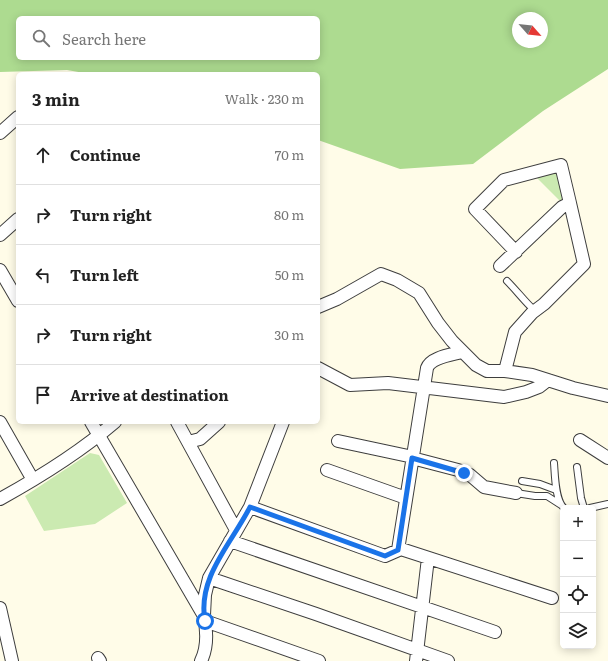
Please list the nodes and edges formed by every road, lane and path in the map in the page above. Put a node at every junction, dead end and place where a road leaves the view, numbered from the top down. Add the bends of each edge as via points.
1 (16, 119) edge
2 (0, 133) edge
3 (570, 202) junction
4 (16, 221) edge
5 (0, 235) edge
6 (516, 252) junction
7 (500, 266) dead end
8 (0, 270) edge
9 (507, 281) dead end
10 (16, 298) edge
11 (320, 306) edge
12 (535, 311) junction
13 (462, 352) junction
14 (320, 369) edge
15 (505, 371) junction
16 (548, 380) junction
17 (423, 388) junction
18 (608, 396) edge
19 (0, 422) edge
20 (92, 424) edge
21 (112, 424) edge
22 (178, 424) edge
23 (217, 424) edge
24 (282, 424) edge
25 (99, 436) junction
26 (5, 438) edge
27 (580, 440) dead end
28 (338, 441) dead end
29 (188, 442) junction
30 (412, 457) junction
31 (608, 458) edge
32 (554, 463) dead end
33 (577, 467) dead end
34 (327, 470) dead end
35 (33, 480) junction
36 (522, 481) dead end
37 (556, 490) junction
38 (516, 493) joint
39 (406, 498) junction
40 (0, 499) edge
41 (608, 504) edge
42 (560, 505) edge
43 (562, 505) edge
44 (583, 505) edge
45 (250, 507) junction
46 (596, 507) edge
47 (236, 530) junction
48 (230, 541) junction
49 (398, 550) junction
50 (428, 558) junction
51 (209, 578) junction
52 (552, 598) dead end
53 (0, 608) edge
54 (423, 608) junction
55 (204, 618) junction
56 (495, 632) dead end
57 (416, 656) edge
58 (12, 661) edge
59 (201, 661) edge
60 (319, 661) edge
61 (448, 661) edge

1 - 2 street
3 - 6 street
3 - 6 street via 561,165 504,180 475,209
3 - 12 street via 584,264
4 - 5 street
6 - 7 street
8 - 10 street
9 - 12 lane
11 - 13 street via 381,274 419,293 438,323
12 - 15 street via 515,332
13 - 15 street via 487,371
13 - 17 street via 429,363
14 - 17 street via 350,385 388,383
15 - 16 street
16 - 17 street via 539,387 504,397
16 - 18 street
17 - 30 street
19 - 26 street
20 - 25 street
21 - 25 street
22 - 29 street
23 - 29 street via 200,439
24 - 45 street
25 - 35 street
25 - 55 street
26 - 35 street
27 - 31 street
28 - 30 street
29 - 47 street
30 - 38 street via 458,470 484,487
30 - 39 street
32 - 37 lane
33 - 44 lane
34 - 39 street
35 - 40 street
36 - 37 lane
37 - 43 lane
38 - 42 lane via 547,496
39 - 49 street
41 - 46 lane
45 - 47 street
45 - 49 street via 385,556
47 - 48 street
48 - 51 street
48 - 54 street
49 - 50 street
50 - 52 street
50 - 54 street
51 - 55 street
51 - 57 street via 324,617
53 - 58 street
54 - 56 street
54 - 57 street
55 - 59 street via 207,631 205,653
55 - 60 street
57 - 61 street

